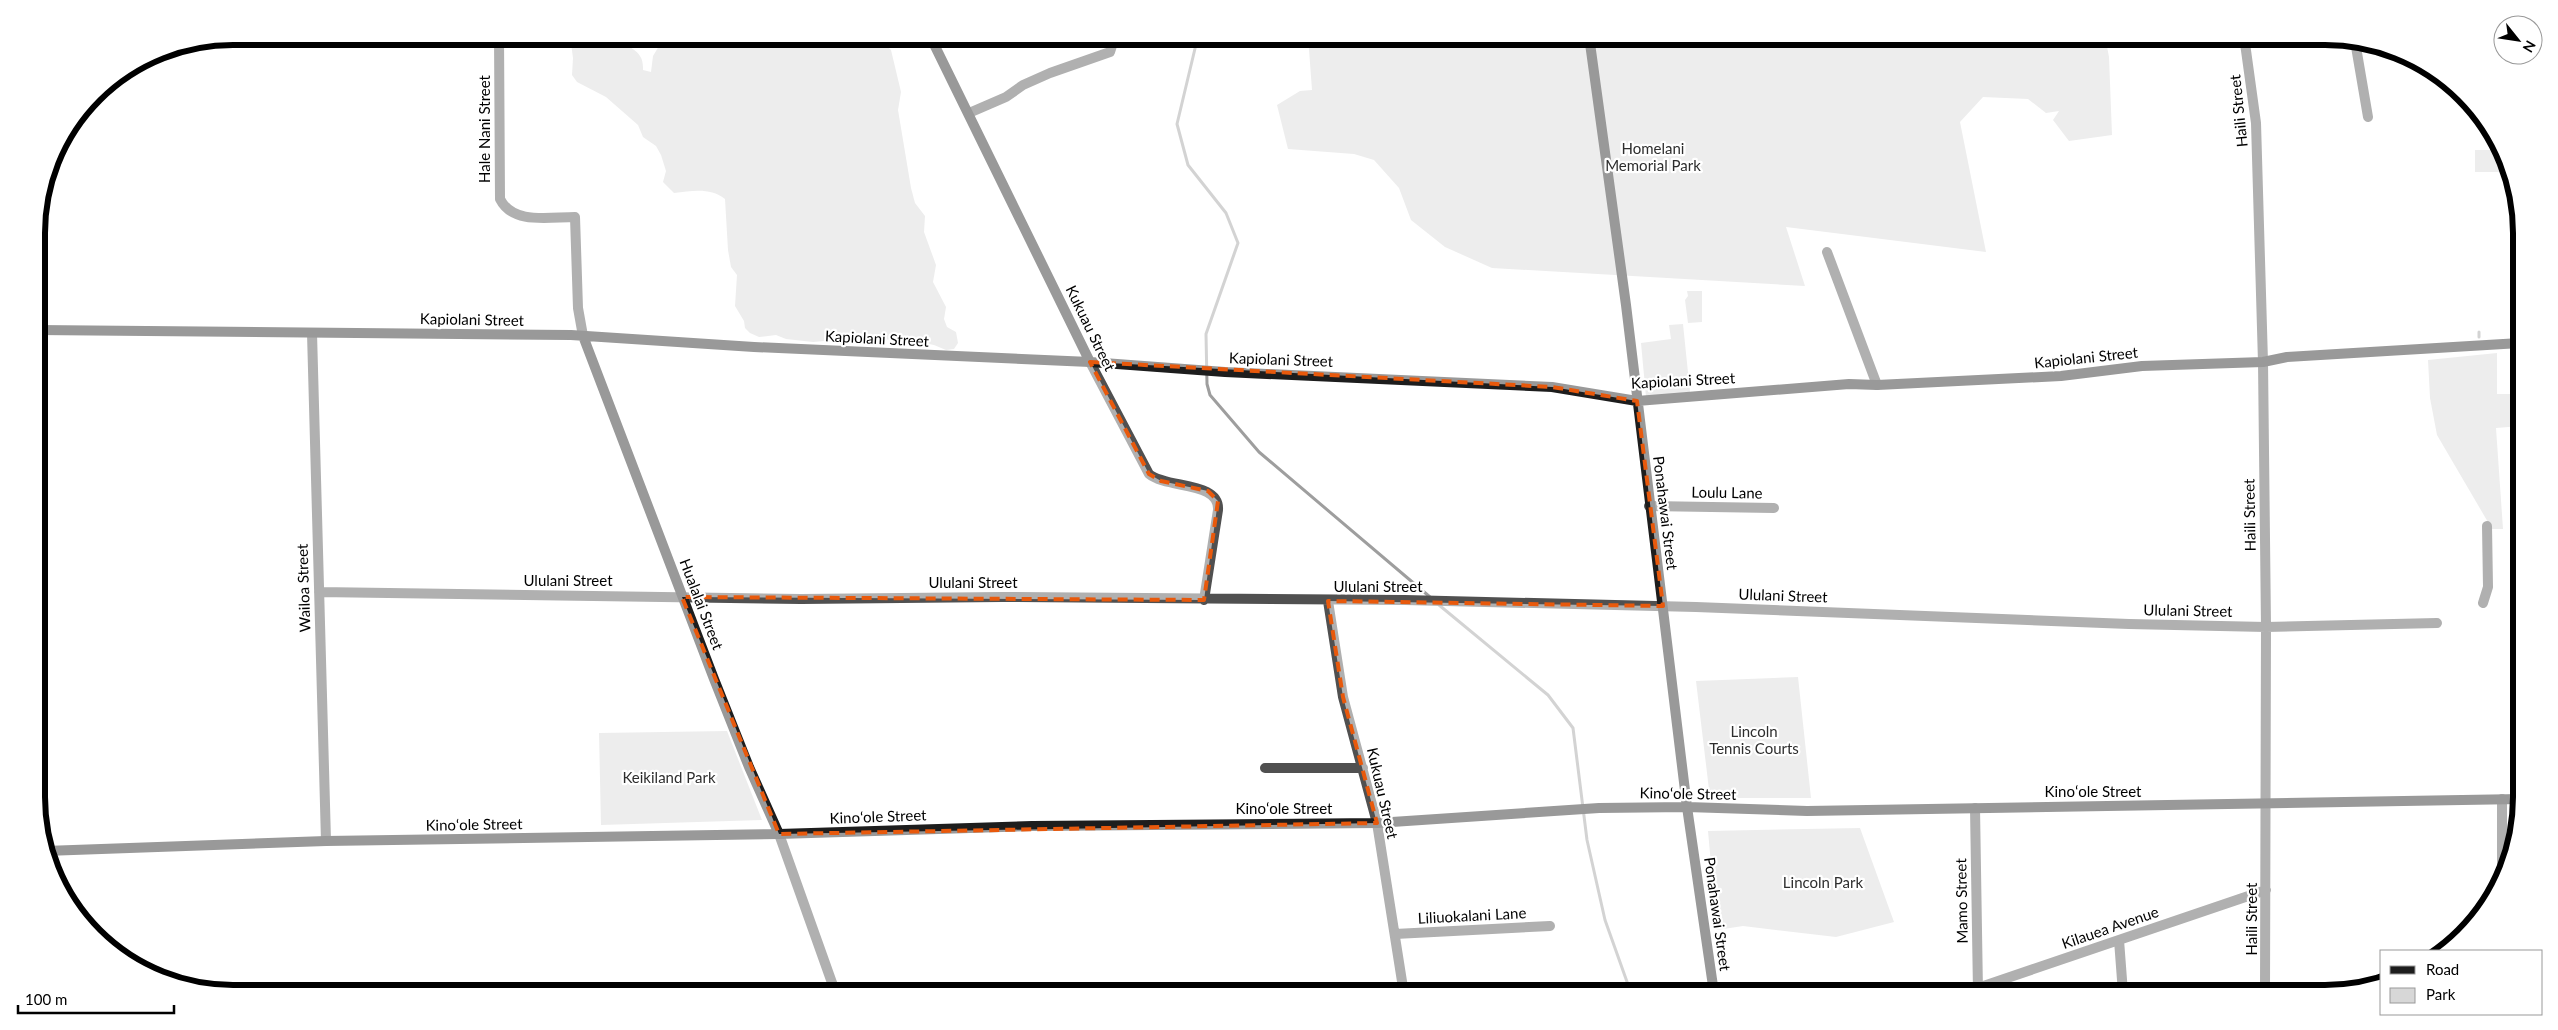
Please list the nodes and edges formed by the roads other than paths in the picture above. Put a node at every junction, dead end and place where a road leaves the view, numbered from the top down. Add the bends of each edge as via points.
1 (499, 45) edge
2 (935, 45) edge
3 (1113, 45) edge
4 (1590, 45) edge
5 (2245, 45) edge
6 (2356, 48) edge
7 (969, 113) junction
8 (2368, 117) dead end
9 (575, 217) joint
10 (1828, 252) dead end
11 (45, 330) edge
12 (312, 332) junction
13 (583, 336) junction
14 (2513, 343) edge
15 (1090, 362) junction
16 (2263, 362) junction
17 (1877, 385) junction
18 (1637, 401) junction
19 (1649, 506) junction
20 (1774, 508) dead end
21 (2487, 526) dead end
22 (319, 592) junction
23 (682, 597) junction
24 (1204, 600) junction
25 (1328, 601) junction
26 (2483, 603) dead end
27 (1663, 606) junction
28 (2437, 623) dead end
29 (2266, 627) junction
30 (1265, 768) dead end
31 (1363, 768) junction
32 (2502, 799) junction
33 (2513, 799) edge
34 (2266, 805) junction
35 (1687, 807) junction
36 (1975, 808) junction
37 (1377, 823) junction
38 (779, 834) junction
39 (326, 841) junction
40 (53, 851) edge
41 (2502, 860) edge
42 (2266, 890) junction
43 (1550, 926) dead end
44 (1395, 934) junction
45 (2119, 940) junction
46 (833, 985) edge
47 (1403, 985) edge
48 (1713, 985) edge
49 (1978, 985) edge
50 (1992, 985) edge
51 (2122, 985) edge
52 (2265, 985) edge

1 - 9 street, Hale Nani Street via 500,198 504,207 516,216
2 - 7 street, Kukuau Street
3 - 7 street via 1110,52 1050,73
4 - 18 street, Ponahawai Street
5 - 16 street, Haili Street via 2256,123
6 - 8 street
7 - 15 street, Kukuau Street
9 - 13 street, Hualalai Street via 578,308
10 - 17 street
11 - 12 street, Kapiolani Street
12 - 13 street, Kapiolani Street
12 - 22 street, Wailoa Street
13 - 15 street, Kapiolani Street
13 - 23 street, Hualalai Street
14 - 16 street, Kapiolani Street via 2287,357
15 - 18 street, Kapiolani Street via 1225,372 1552,386
15 - 24 street, Kukuau Street via 1149,474 1161,481 1208,491 1218,501
16 - 17 street, Kapiolani Street via 2142,366 2061,376
16 - 29 street, Haili Street
17 - 18 street, Kapiolani Street via 1849,384
18 - 19 street, Ponahawai Street
19 - 20 street, Loulu Lane
19 - 27 street, Ponahawai Street
21 - 26 street via 2488,587
22 - 23 street, Ululani Street
22 - 39 street, Wailoa Street
23 - 24 street, Ululani Street
23 - 38 street, Hualalai Street
24 - 25 street, Ululani Street
25 - 27 street, Ululani Street
25 - 31 street, Kukuau Street via 1343,697
27 - 29 street, Ululani Street
27 - 35 street, Ponahawai Street
28 - 29 street, Ululani Street
29 - 34 street, Haili Street
30 - 31 street
31 - 37 street, Kukuau Street
32 - 33 street, Kinoʻole Street
32 - 34 street, Kinoʻole Street
32 - 41 street
34 - 36 street, Kinoʻole Street
34 - 42 street, Haili Street
35 - 36 street, Kinoʻole Street via 1807,811
35 - 37 street, Kinoʻole Street via 1599,808
35 - 48 street, Ponahawai Street
36 - 49 street, Mamo Street
37 - 38 street, Kinoʻole Street via 1025,826
37 - 44 street, Kukuau Street
38 - 39 street, Kinoʻole Street
38 - 46 street, Hualalai Street
39 - 40 street, Kinoʻole Street
42 - 45 street, Kilauea Avenue
42 - 52 street, Haili Street
43 - 44 street, Liliuokalani Lane
44 - 47 street, Kukuau Street
45 - 50 street, Kilauea Avenue
45 - 51 street

